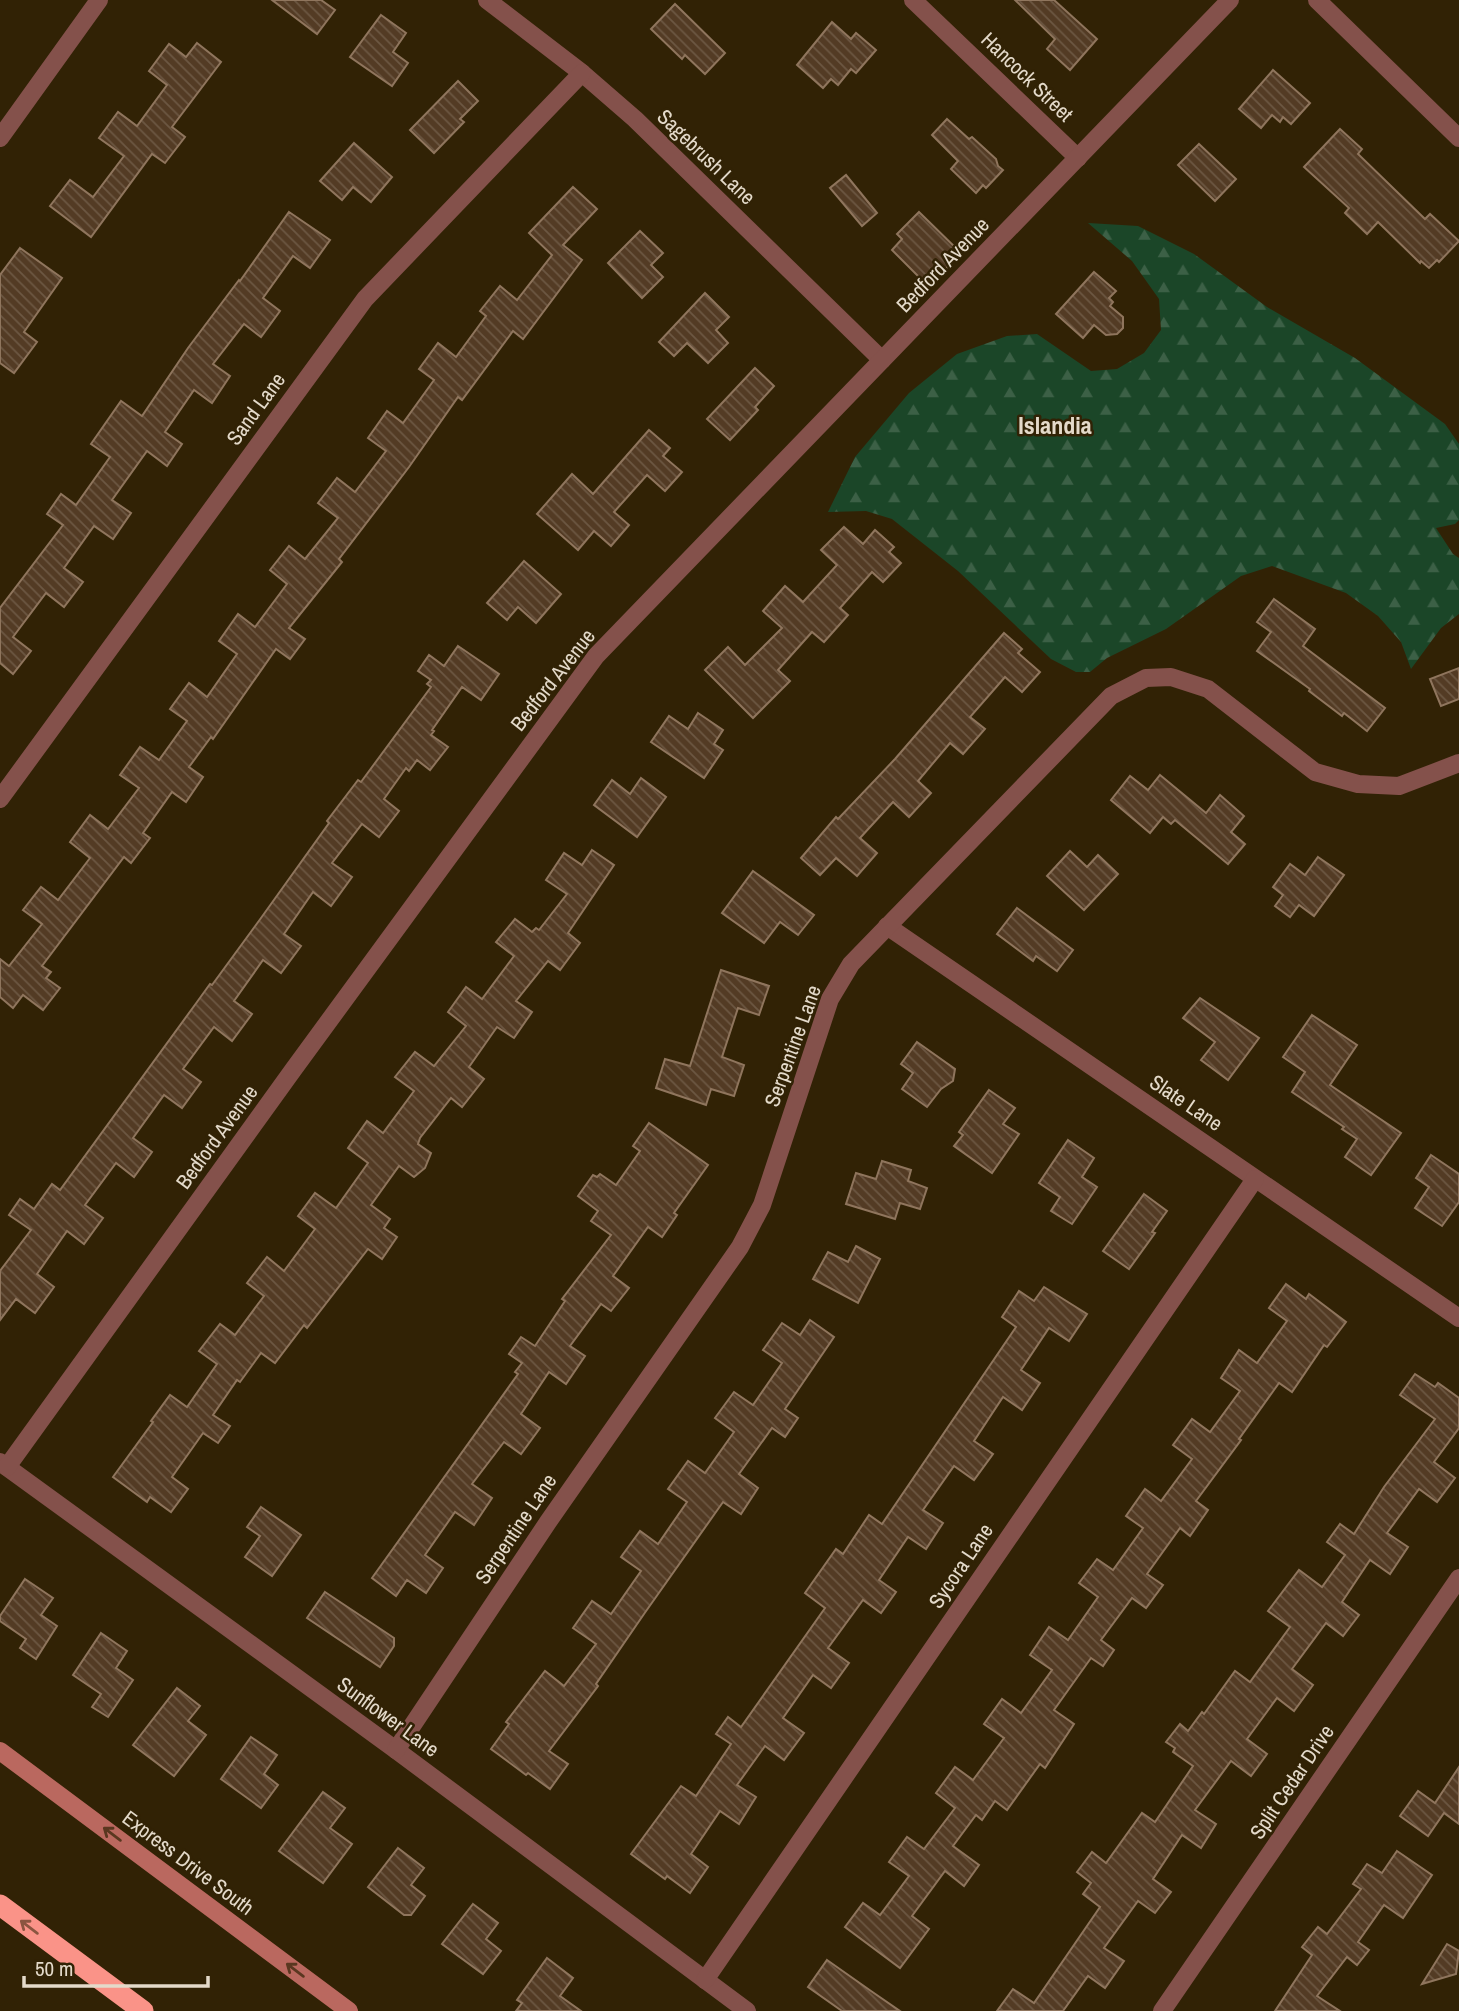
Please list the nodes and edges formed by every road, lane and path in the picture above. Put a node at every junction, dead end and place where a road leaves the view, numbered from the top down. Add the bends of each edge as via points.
1 (99, 0) edge
2 (487, 0) edge
3 (913, 0) edge
4 (1230, 0) edge
5 (1317, 0) edge
6 (582, 73) junction
7 (0, 138) edge
8 (1459, 138) edge
9 (1078, 158) junction
10 (882, 360) junction
11 (1459, 763) edge
12 (0, 799) edge
13 (887, 926) junction
14 (1255, 1178) junction
15 (1459, 1318) edge
16 (3, 1464) edge
17 (1459, 1578) edge
18 (396, 1750) junction
19 (0, 1751) edge
20 (0, 1905) edge
21 (705, 1980) junction
22 (143, 2011) edge
23 (349, 2011) edge
24 (747, 2011) edge
25 (1162, 2011) edge

1 - 7 street
2 - 6 street, Sagebrush Lane
3 - 9 street, Hancock Street
4 - 9 street, Bedford Avenue
5 - 8 street
6 - 10 street, Sagebrush Lane
6 - 12 street, Sand Lane via 365,299
9 - 10 street, Bedford Avenue
10 - 16 street, Bedford Avenue via 596,656
11 - 13 street, Serpentine Lane via 1399,786 1358,784 1315,772 1208,689 1171,677 1146,678 1111,696
13 - 14 street, Slate Lane
13 - 18 street, Serpentine Lane via 852,964 830,999 762,1205 740,1247
14 - 15 street, Slate Lane
14 - 21 street, Sycora Lane
16 - 18 street, Sunflower Lane
17 - 25 street, Split Cedar Drive
18 - 21 street, Sunflower Lane
23 -> 19 main road, Express Drive South
22 -> 20 highway
21 - 24 street, Sunflower Lane

